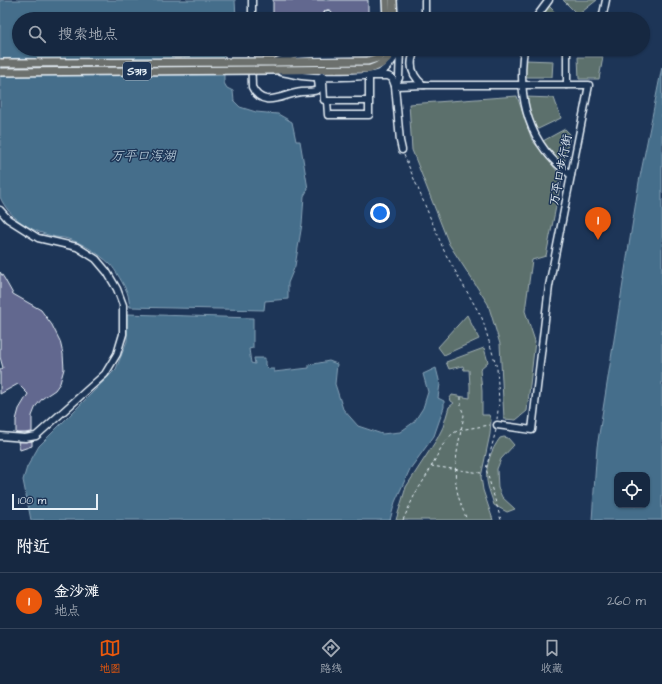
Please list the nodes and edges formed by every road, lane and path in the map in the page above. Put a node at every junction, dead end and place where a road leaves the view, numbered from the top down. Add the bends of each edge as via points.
1 (252, 0) edge
2 (386, 0) edge
3 (393, 0) edge
4 (425, 0) edge
5 (549, 0) edge
6 (606, 0) edge
7 (252, 12) edge
8 (386, 12) edge
9 (394, 12) edge
10 (425, 12) edge
11 (540, 12) edge
12 (603, 12) edge
13 (251, 56) edge
14 (290, 56) edge
15 (380, 56) edge
16 (389, 56) edge
17 (395, 56) edge
18 (399, 56) edge
19 (412, 56) edge
20 (523, 56) edge
21 (567, 56) edge
22 (275, 62) junction
23 (0, 63) edge
24 (273, 70) junction
25 (0, 72) edge
26 (369, 72) junction
27 (319, 76) junction
28 (425, 85) junction
29 (522, 85) junction
30 (567, 85) junction
31 (395, 86) junction
32 (327, 101) junction
33 (368, 101) junction
34 (402, 150) joint
35 (571, 174) junction
36 (0, 211) edge
37 (461, 397) dead end
38 (494, 425) junction
39 (0, 436) edge
40 (430, 466) junction
41 (481, 473) dead end
42 (403, 520) edge
43 (467, 520) edge
44 (501, 520) edge

1 - 7 street
2 - 8 main road
3 - 9 main road
4 - 10 street
5 - 11 street
6 - 12 street
13 - 27 street via 254,92 272,100 300,92 316,91 320,86
14 - 22 street
15 - 22 main road, S313 via 368,62
16 - 26 main road
17 - 26 street via 380,73
18 - 31 street via 399,78
19 - 28 street via 413,74
20 - 29 street
21 - 30 street
22 - 23 main road, S313, bridge
24 - 25 main road, S313, bridge
24 - 26 main road, S313
24 - 27 street via 303,76
26 - 27 street
26 - 31 street via 388,76 394,80
26 - 33 street
27 - 32 street via 323,82 324,100
28 - 29 street, 万平口步行街
28 - 31 street, 万平口步行街
29 - 30 street, 万平口步行街
29 - 35 street via 524,105 535,134 553,159
30 - 35 street, 万平口步行街 via 589,85
31 - 34 street
32 - 33 street
32 - 33 street via 328,115 368,115
34 - 38 path via 445,253 482,318 497,368 499,402
35 - 38 street, 万平口步行街 via 549,286 532,430
36 - 39 street via 38,238 77,247 96,259 117,289 123,306 123,334 117,354 105,374 36,436
37 - 43 path via 464,415 457,463 457,489
38 - 40 path via 459,430 452,434
38 - 44 path via 496,433 486,469
40 - 41 path
40 - 42 path

